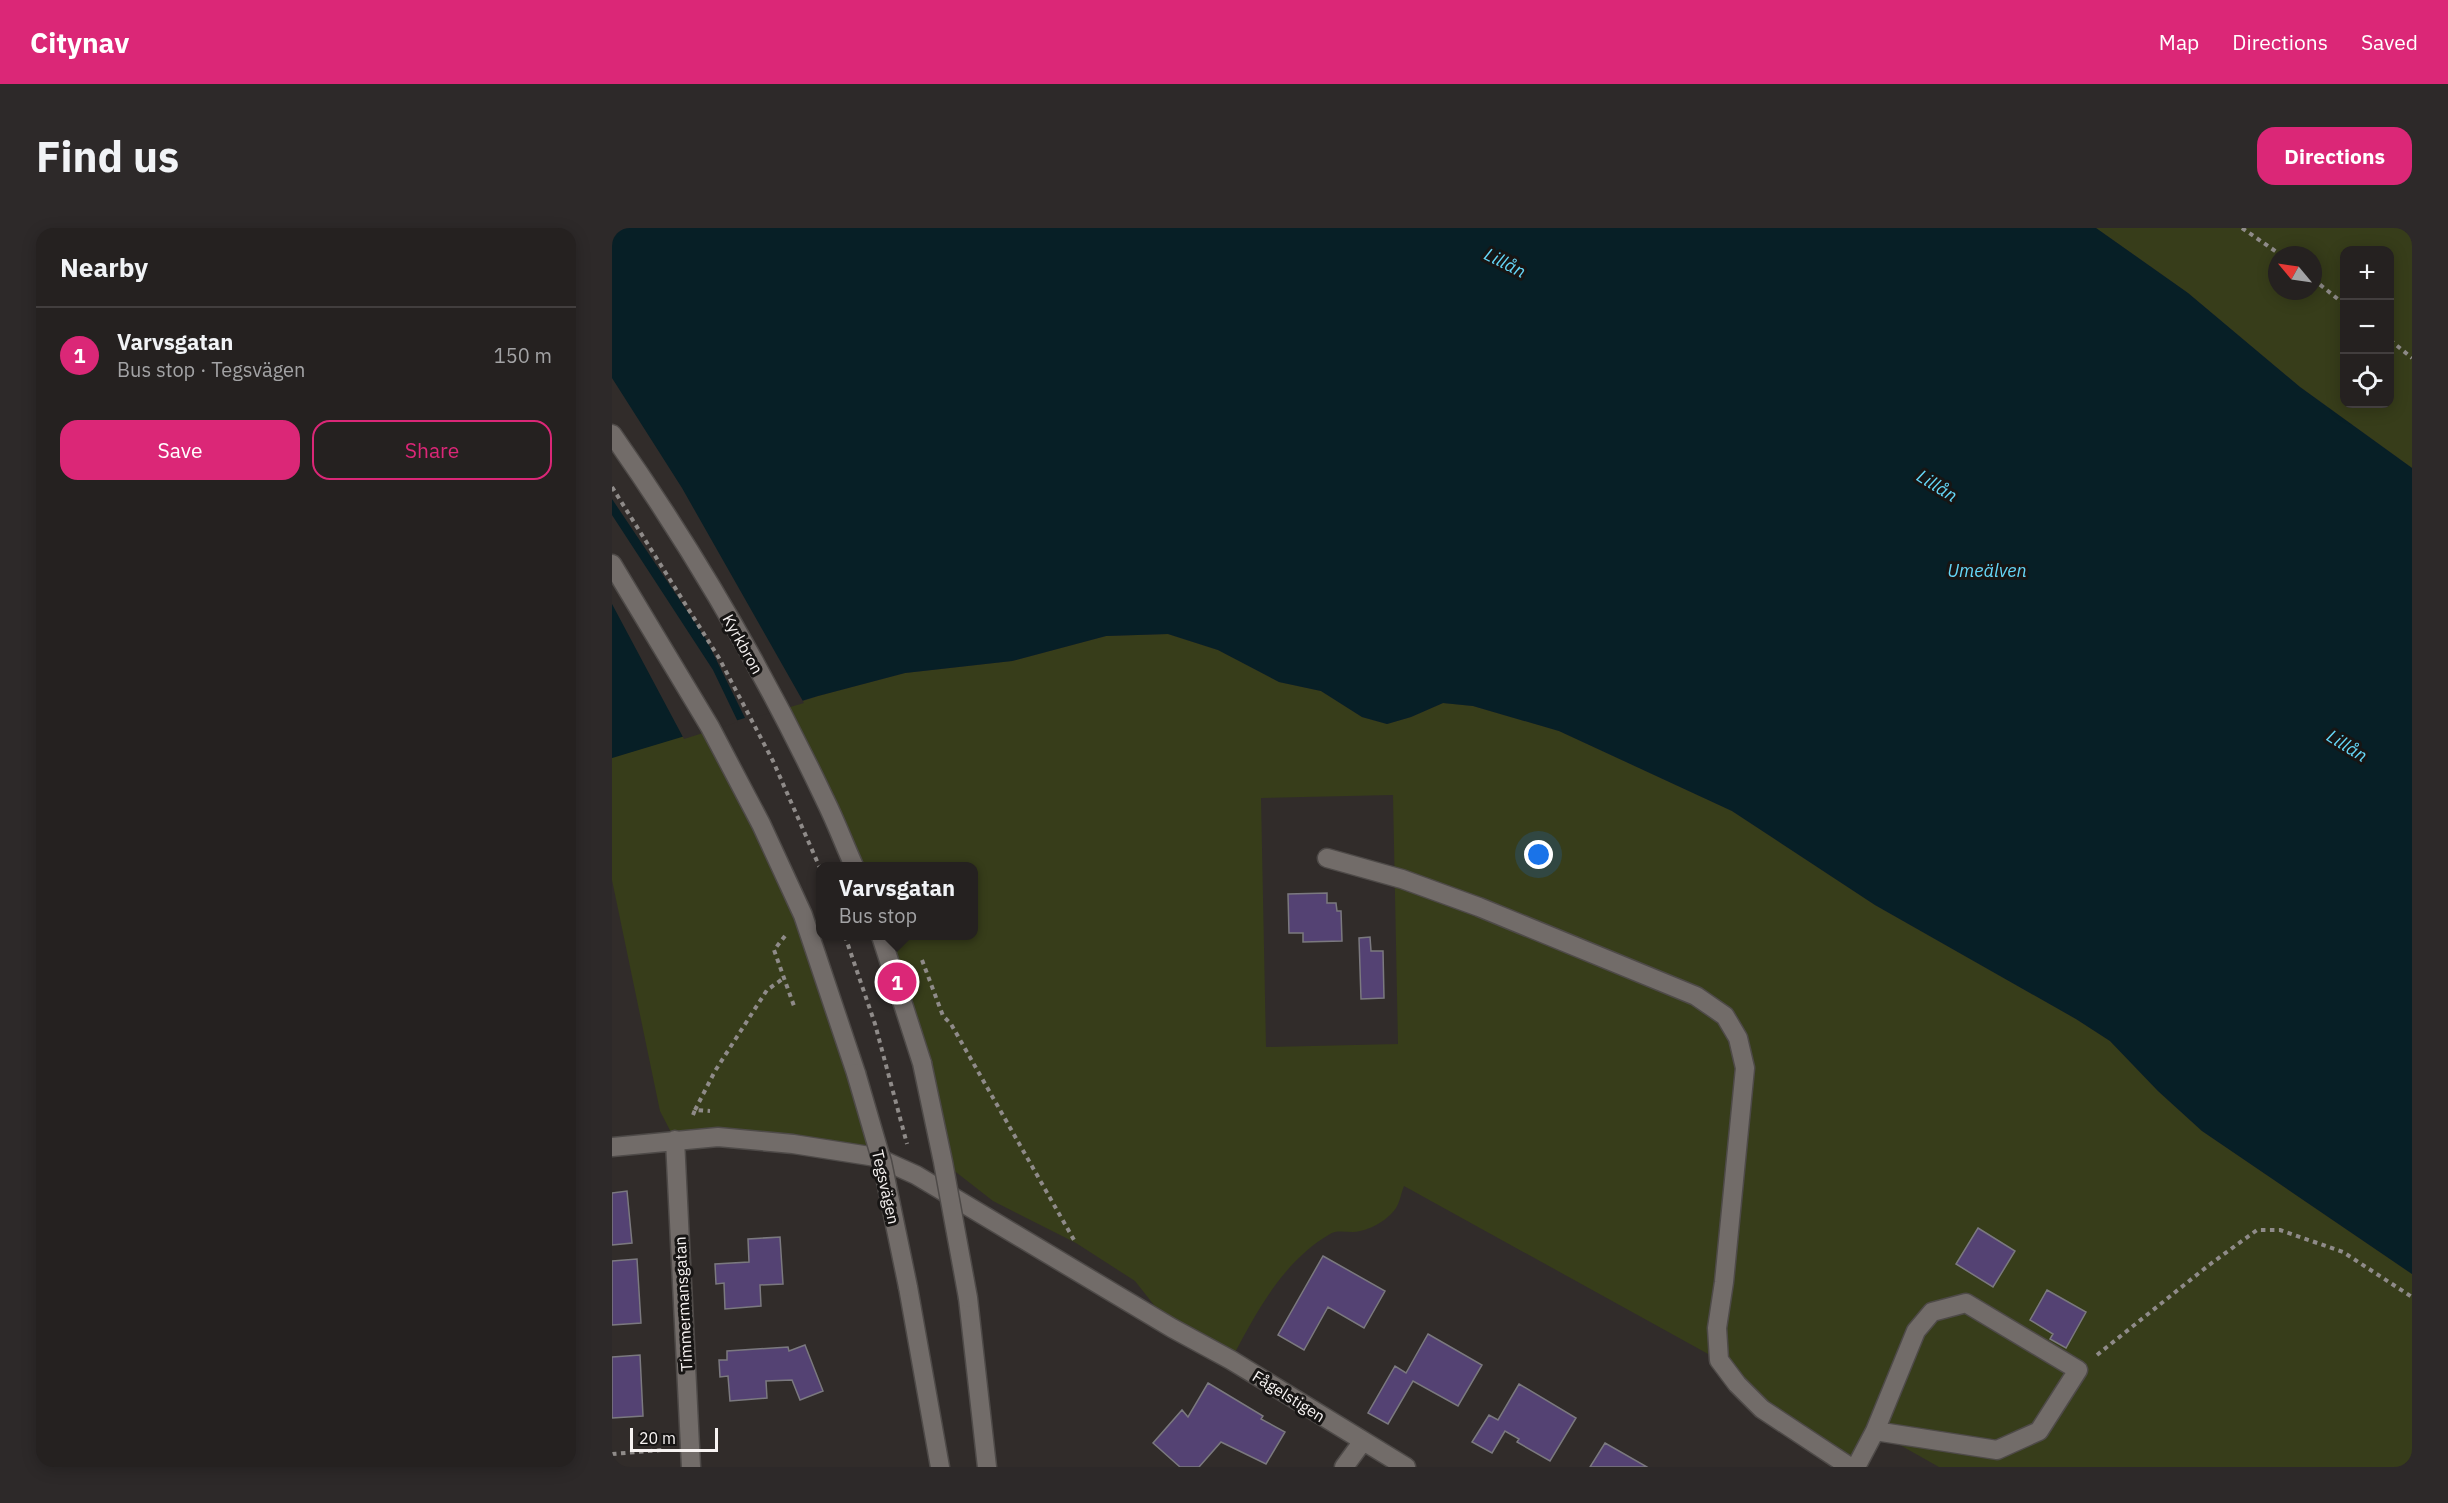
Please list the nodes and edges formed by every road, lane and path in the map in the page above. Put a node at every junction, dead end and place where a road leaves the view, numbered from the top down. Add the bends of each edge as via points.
1 (2242, 228) edge
2 (2268, 246) edge
3 (2322, 286) edge
4 (2340, 301) edge
5 (2394, 343) edge
6 (2412, 358) edge
7 (612, 434) edge
8 (612, 487) edge
9 (612, 564) edge
10 (1327, 858) dead end
11 (818, 862) edge
12 (853, 862) edge
13 (803, 915) junction
14 (845, 940) edge
15 (882, 940) edge
16 (922, 960) dead end
17 (784, 978) junction
18 (794, 1006) dead end
19 (695, 1110) dead end
20 (675, 1140) junction
21 (612, 1147) edge
22 (909, 1150) dead end
23 (1076, 1244) dead end
24 (2412, 1297) edge
25 (2078, 1370) junction
26 (1875, 1431) junction
27 (1363, 1442) junction
28 (662, 1450) dead end
29 (612, 1454) edge
30 (692, 1467) edge
31 (940, 1467) edge
32 (987, 1467) edge
33 (1344, 1467) edge
34 (1406, 1467) edge
35 (1850, 1467) edge
36 (1856, 1467) edge

1 - 2 path
3 - 4 path
5 - 6 path
7 - 12 street, Kyrkbron via 670,521 768,689
8 - 11 path via 719,658 773,761
9 - 13 street via 710,727
10 - 35 street via 1402,879 1479,907 1696,996 1725,1016 1738,1038 1745,1068 1717,1328 1719,1360 1762,1409
13 - 17 path via 774,950
13 - 31 street, Tegsvägen, bridge via 882,1162
14 - 22 path via 875,1024
15 - 32 street, bridge via 922,1063 943,1161 968,1298
16 - 23 path via 943,1016
17 - 18 path
17 - 19 path via 767,990
20 - 21 street, Fågelstigen
20 - 27 street, Fågelstigen via 728,1138 876,1157 916,1175 1232,1360
20 - 30 street, Timmermansgatan
24 - 25 path via 2343,1252 2280,1230 2257,1230
25 - 26 street via 2039,1431 1997,1450
25 - 26 street via 1966,1303 1932,1312 1916,1331
26 - 36 street
27 - 33 street
27 - 34 street, Fågelstigen
28 - 29 path

